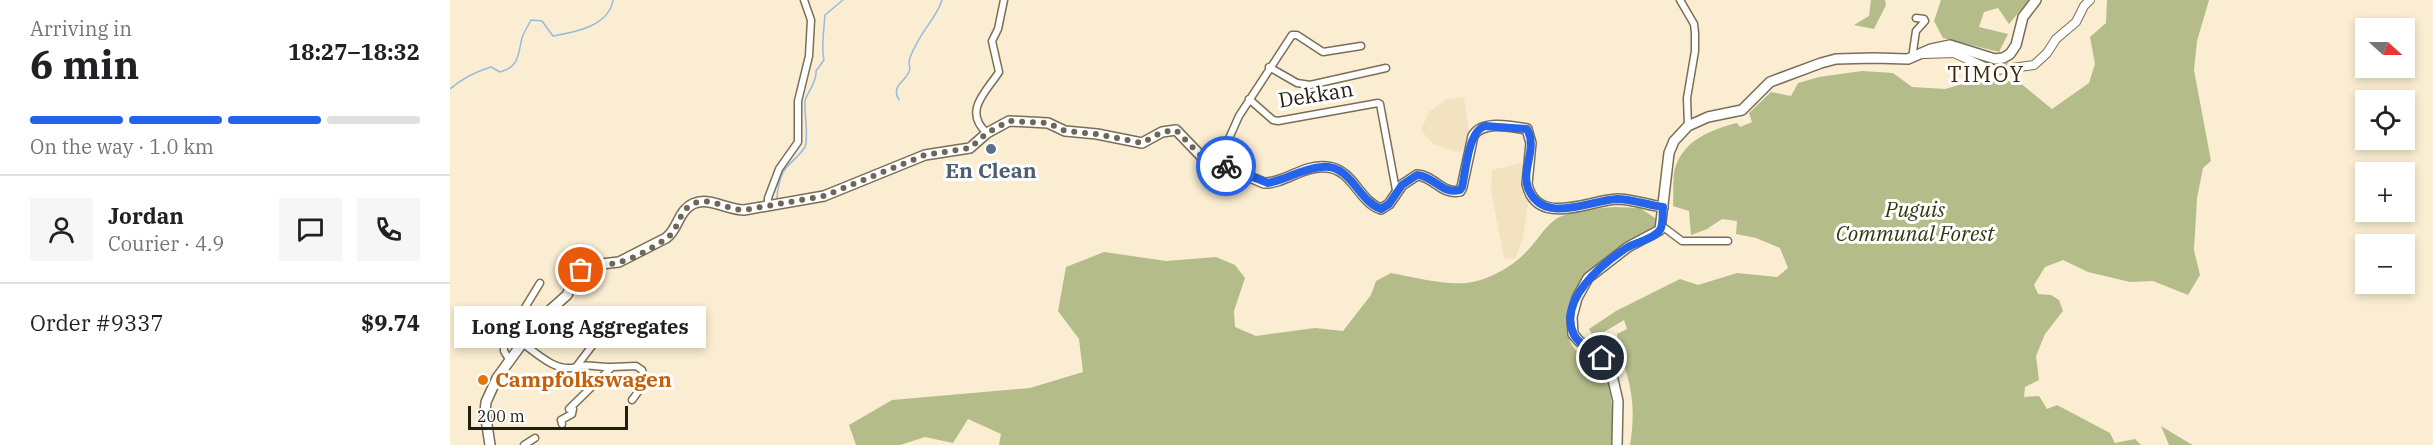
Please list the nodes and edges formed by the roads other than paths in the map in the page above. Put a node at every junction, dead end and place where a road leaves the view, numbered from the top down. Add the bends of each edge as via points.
1 (804, 0) edge
2 (1004, 0) edge
3 (1680, 0) edge
4 (2036, 0) edge
5 (2090, 0) edge
6 (1916, 18) dead end
7 (1361, 46) dead end
8 (1916, 56) junction
9 (1269, 67) junction
10 (1386, 68) dead end
11 (1249, 99) junction
12 (1688, 126) junction
13 (987, 133) junction
14 (1218, 162) junction
15 (1396, 190) junction
16 (768, 206) junction
17 (1663, 207) junction
18 (1662, 226) junction
19 (1728, 240) dead end
20 (540, 282) dead end
21 (598, 338) dead end
22 (522, 344) junction
23 (510, 360) junction
24 (576, 367) junction
25 (612, 367) junction
26 (632, 400) dead end
27 (562, 424) dead end
28 (535, 438) dead end
29 (490, 445) edge
30 (524, 445) edge
31 (1617, 445) edge

1 - 16 street via 811,20 810,47 798,101 798,142 778,169
2 - 13 street via 992,41 999,72 977,108 978,120
3 - 12 street via 1695,33 1687,98
4 - 8 main road via 2023,17 2016,45 2003,58 1950,45
5 - 8 street via 2076,22 2034,65 1998,70 1954,53
6 - 8 street via 1925,21 1916,31
7 - 9 street via 1323,52 1292,34
8 - 12 main road via 1821,63 1770,82 1742,110
9 - 10 street via 1297,83 1310,85
9 - 11 street
11 - 14 street
11 - 15 street, Dekkan via 1278,121 1380,104
12 - 17 main road via 1669,153
13 - 14 main road via 1009,121 1029,121 1142,143 1162,132 1176,130 1201,156
13 - 16 main road via 970,148 925,155 831,194
14 - 15 main road via 1268,183 1308,169 1335,168 1381,209 1389,204
15 - 17 main road via 1417,175 1445,190 1460,190 1476,130 1485,126 1514,127 1527,129 1531,136 1527,184 1539,202 1564,210 1616,199
16 - 22 main road via 737,210 704,201 690,205 666,238 619,262 581,270 567,295 546,312
17 - 18 main road
18 - 19 street via 1682,241
18 - 31 main road via 1588,278 1572,317 1579,341 1602,358 1611,371 1618,401
20 - 23 street via 504,342
21 - 24 street
22 - 23 main road
22 - 24 street via 559,368
23 - 29 main road via 486,402
24 - 25 street
25 - 26 street via 636,366 642,370 643,382
25 - 27 street via 568,409 573,410 572,414 561,420
28 - 30 street

